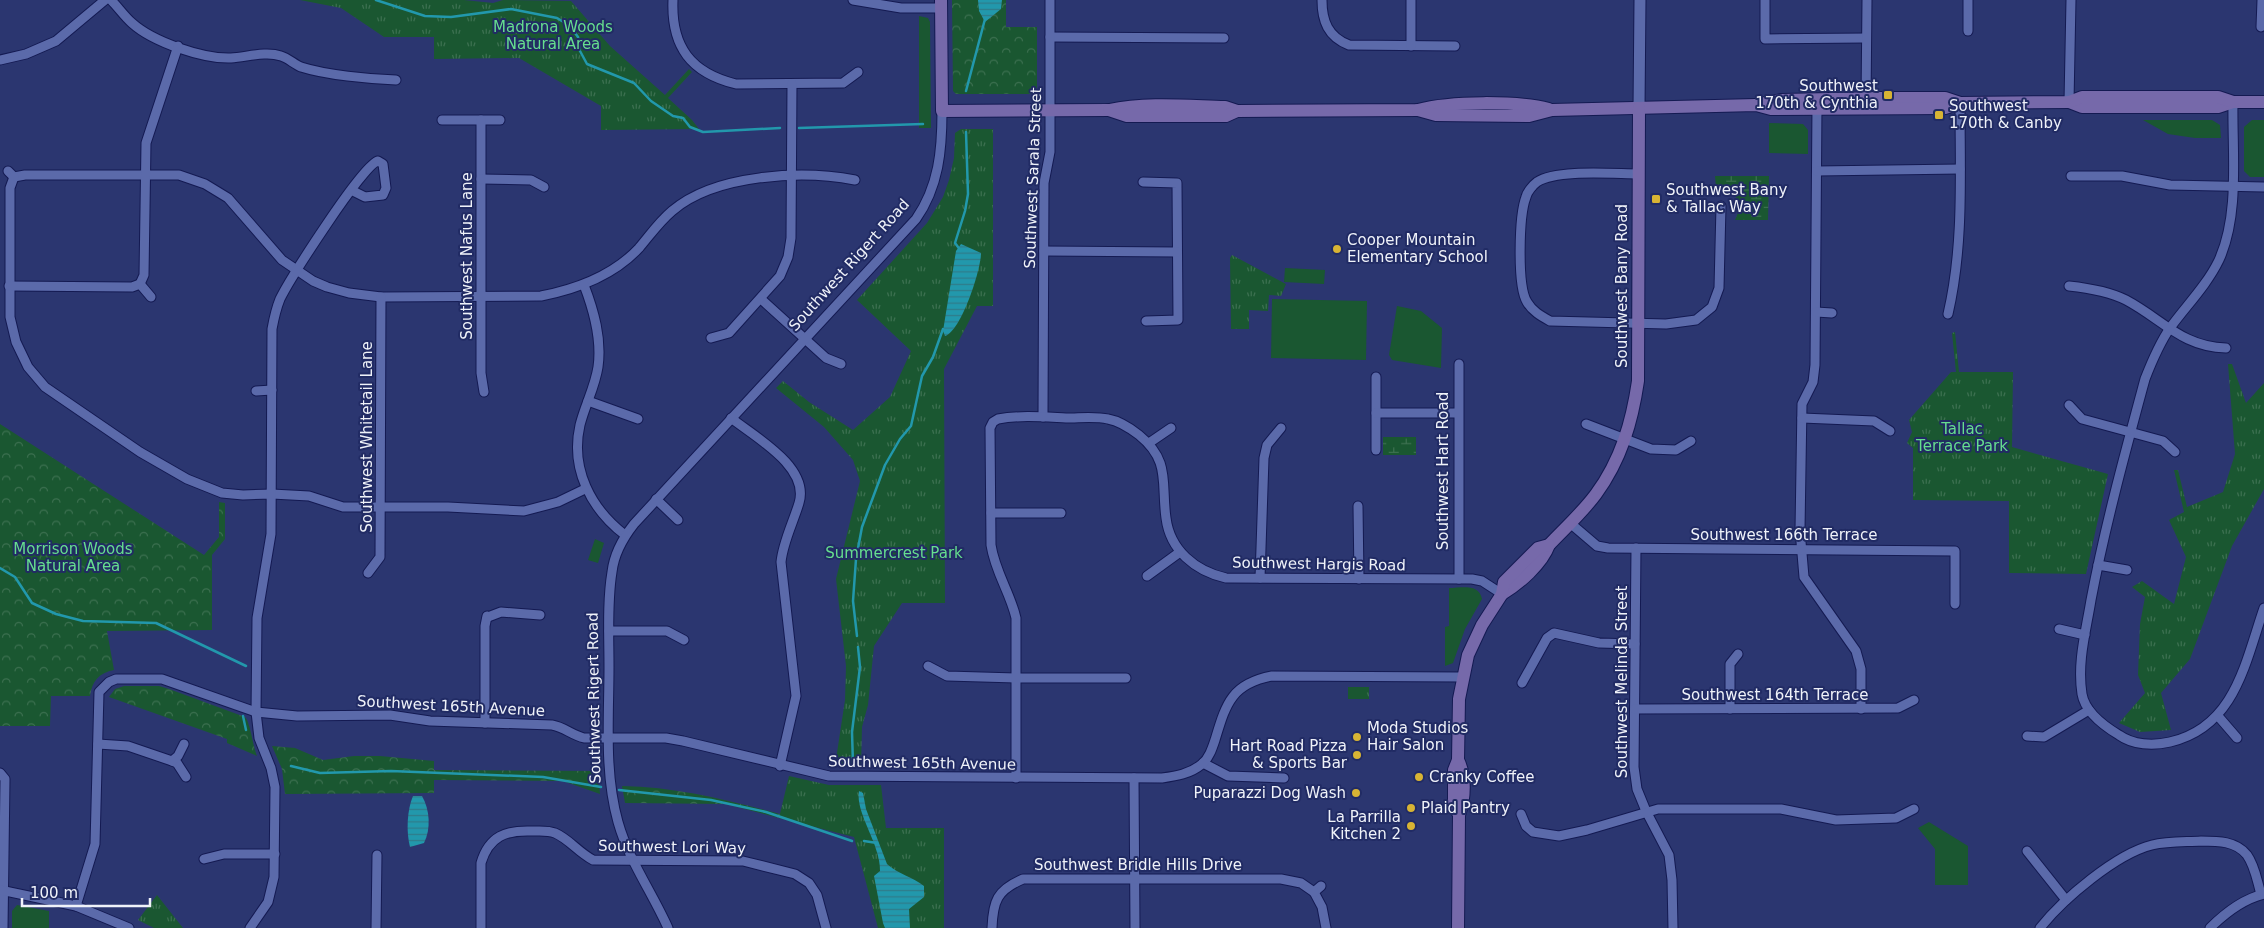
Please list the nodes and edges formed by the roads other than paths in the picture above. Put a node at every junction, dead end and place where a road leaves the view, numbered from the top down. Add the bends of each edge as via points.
1 (105, 0) edge
2 (111, 0) edge
3 (673, 0) edge
4 (853, 0) edge
5 (1050, 0) edge
6 (1322, 0) edge
7 (1412, 0) edge
8 (1640, 0) edge
9 (1765, 0) edge
10 (1867, 0) edge
11 (1968, 0) edge
12 (2071, 0) edge
13 (2262, 0) edge
14 (941, 4) edge
15 (2261, 27) dead end
16 (1968, 31) dead end
17 (1050, 37) junction
18 (1224, 38) dead end
19 (1866, 38) junction
20 (178, 46) junction
21 (1411, 46) junction
22 (1455, 46) dead end
23 (0, 60) edge
24 (858, 72) dead end
25 (396, 80) dead end
26 (792, 84) junction
27 (2069, 102) junction
28 (2233, 102) junction
29 (2264, 102) edge
30 (1866, 103) junction
31 (1960, 103) junction
32 (1817, 105) junction
33 (1639, 108) junction
34 (942, 111) junction
35 (1050, 111) junction
36 (442, 120) dead end
37 (481, 120) junction
38 (500, 120) dead end
39 (1960, 169) junction
40 (1817, 170) junction
41 (144, 174) junction
42 (1639, 174) junction
43 (2071, 176) dead end
44 (792, 177) junction
45 (481, 178) junction
46 (855, 180) dead end
47 (1143, 182) dead end
48 (2232, 186) junction
49 (544, 187) dead end
50 (2264, 187) edge
51 (351, 190) junction
52 (1721, 206) dead end
53 (1044, 251) junction
54 (1177, 252) junction
55 (298, 271) junction
56 (140, 284) junction
57 (584, 285) junction
58 (10, 286) junction
59 (2069, 286) dead end
60 (482, 296) junction
61 (151, 297) dead end
62 (381, 297) junction
63 (761, 300) junction
64 (1816, 312) junction
65 (1832, 313) dead end
66 (1948, 314) dead end
67 (1146, 321) dead end
68 (1638, 323) junction
69 (2170, 329) junction
70 (711, 338) dead end
71 (804, 338) junction
72 (2226, 348) dead end
73 (841, 364) dead end
74 (1459, 364) dead end
75 (1376, 377) dead end
76 (256, 390) dead end
77 (272, 390) junction
78 (484, 392) dead end
79 (588, 400) junction
80 (2070, 405) dead end
81 (1376, 413) junction
82 (1458, 413) junction
83 (1043, 417) junction
84 (731, 418) junction
85 (1802, 418) junction
86 (638, 419) dead end
87 (1586, 424) dead end
88 (1171, 428) dead end
89 (1281, 428) dead end
90 (1890, 431) dead end
91 (2131, 431) junction
92 (1625, 440) junction
93 (1691, 441) dead end
94 (1149, 443) junction
95 (1376, 450) dead end
96 (2175, 452) dead end
97 (586, 489) junction
98 (272, 494) junction
99 (656, 499) junction
100 (1358, 506) dead end
101 (380, 508) junction
102 (992, 513) junction
103 (1061, 513) dead end
104 (678, 520) dead end
105 (1570, 523) junction
106 (625, 535) junction
107 (1636, 548) junction
108 (1800, 549) junction
109 (1180, 552) junction
110 (2098, 565) junction
111 (2127, 570) dead end
112 (368, 573) dead end
113 (1147, 576) dead end
114 (1260, 578) junction
115 (1359, 579) junction
116 (1459, 579) junction
117 (1502, 594) junction
118 (1955, 604) dead end
119 (2264, 608) edge
120 (540, 615) dead end
121 (2059, 629) dead end
122 (609, 631) junction
123 (2085, 635) junction
124 (684, 640) dead end
125 (1635, 644) junction
126 (1738, 654) dead end
127 (928, 666) dead end
128 (1462, 677) junction
129 (1016, 678) junction
130 (1126, 678) dead end
131 (1522, 683) dead end
132 (1914, 700) dead end
133 (1730, 708) junction
134 (1634, 709) junction
135 (1861, 709) junction
136 (2090, 710) junction
137 (256, 712) junction
138 (2218, 716) junction
139 (485, 723) junction
140 (2027, 736) dead end
141 (609, 738) junction
142 (2237, 738) dead end
143 (98, 744) junction
144 (184, 744) dead end
145 (172, 761) junction
146 (1203, 763) junction
147 (780, 766) junction
148 (0, 773) edge
149 (186, 777) dead end
150 (1016, 778) junction
151 (1134, 778) junction
152 (1284, 778) dead end
153 (1914, 809) dead end
154 (1646, 811) junction
155 (1521, 814) dead end
156 (2027, 852) dead end
157 (274, 854) junction
158 (377, 855) dead end
159 (204, 859) dead end
160 (632, 861) junction
161 (1134, 879) junction
162 (2, 891) edge
163 (2262, 894) edge
164 (2066, 900) junction
165 (76, 906) junction
166 (3, 928) edge
167 (129, 928) edge
168 (250, 928) edge
169 (376, 928) edge
170 (481, 928) edge
171 (668, 928) edge
172 (826, 928) edge
173 (992, 928) edge
174 (1135, 928) edge
175 (1326, 928) edge
176 (1458, 928) edge
177 (1673, 928) edge
178 (2040, 928) edge
179 (2210, 928) edge

1 - 23 street via 56,41 26,54
2 - 20 street via 132,23 150,36
3 - 26 street via 674,30 682,49 704,73 736,84
4 - 14 street via 900,8
5 - 17 street, Southwest Sarala Street
6 - 21 street via 1325,25 1334,37 1354,46
7 - 21 street
8 - 33 street, Southwest Bany Road
9 - 19 street via 1765,39
10 - 19 street
11 - 16 street
12 - 27 street
13 - 15 street
14 - 34 main road, Southwest Rigert Road
17 - 18 street
17 - 35 street, Southwest Sarala Street
19 - 30 street
20 - 25 street via 214,57 270,54 318,71
20 - 41 street via 146,143
21 - 22 street
24 - 26 street via 843,83
26 - 44 street
27 - 28 main road via 2082,97 2218,97
27 - 31 main road
28 - 29 main road
28 - 48 street
30 - 31 main road via 1945,108
30 - 32 main road
31 - 39 street
32 - 33 main road via 1771,110 1756,106
32 - 40 street
33 - 35 main road via 1552,110 1505,104 1436,105 1418,110 1237,111 1225,107 1128,106 1109,110
33 - 42 main road, Southwest Bany Road
34 - 35 main road
34 - 71 street, Southwest Rigert Road via 940,164 928,200 916,219
35 - 53 street, Southwest Sarala Street via 1050,152 1044,183
36 - 37 street
37 - 38 street
37 - 45 street, Southwest Nafus Lane
39 - 40 street
39 - 66 street via 1960,218
40 - 64 street
41 - 55 street via 179,175 205,184 228,198 282,260
41 - 56 street via 144,274
41 - 58 street via 11,174
42 - 68 main road, Southwest Bany Road
42 - 68 street via 1548,177 1536,183 1526,195 1521,216 1521,289 1527,303 1538,315 1550,321
43 - 48 street via 2122,176 2170,185
44 - 46 street via 836,176
44 - 57 street via 743,179 694,197 673,210 617,266
44 - 63 street via 788,257 780,276
45 - 49 street via 531,180
45 - 60 street, Southwest Nafus Lane
47 - 54 street via 1177,183
48 - 50 street
48 - 69 street via 2228,236 2218,260 2208,279
51 - 51 street via 365,197 383,195 386,188 383,164 378,161 371,163
51 - 55 street
52 - 68 street via 1719,288 1712,307 1696,320 1683,323
53 - 54 street
53 - 83 street, Southwest Sarala Street
54 - 67 street via 1178,320
55 - 62 street via 327,287
55 - 77 street via 275,312
56 - 58 street via 132,287
56 - 61 street
57 - 60 street via 541,296
57 - 79 street via 595,315 599,343 599,365
58 - 98 street via 10,317 16,342 28,367 45,387 140,452 187,479 222,493
59 - 69 street via 2125,300
60 - 62 street
60 - 78 street, Southwest Nafus Lane via 481,373
62 - 101 street, Southwest Whitetail Lane
63 - 70 street via 729,333
63 - 71 street
64 - 65 street
64 - 85 street via 1813,382 1802,404
68 - 92 main road, Southwest Bany Road via 1638,381
69 - 72 street via 2194,343
69 - 91 street via 2152,362
71 - 73 street via 826,358
71 - 84 street, Southwest Rigert Road
74 - 82 street, Southwest Hart Road
75 - 81 street
76 - 77 street
77 - 98 street
79 - 86 street
79 - 97 street via 578,443
80 - 91 street via 2082,418
81 - 82 street
81 - 95 street
82 - 116 street, Southwest Hart Road
83 - 94 street, Southwest Hargis Road via 1109,419
83 - 102 street, Southwest Hargis Road via 1005,418 993,422 990,428
84 - 99 street, Southwest Rigert Road
84 - 147 street via 788,462 800,486 799,501 781,562 796,696
85 - 90 street via 1874,420
85 - 108 street
87 - 92 street
88 - 94 street
89 - 114 street via 1267,445 1264,458
91 - 96 street via 2163,441
91 - 110 street
92 - 93 street via 1651,449 1676,450
92 - 105 main road, Southwest Bany Road via 1609,474
94 - 109 street, Southwest Hargis Road via 1164,475 1168,529
97 - 101 street via 558,502 524,511
97 - 106 street via 601,513
98 - 101 street via 309,496 343,507
98 - 137 street via 271,534 257,618
99 - 104 street
99 - 106 street, Southwest Rigert Road
100 - 115 street
101 - 112 street, Southwest Whitetail Lane via 380,557
102 - 103 street
102 - 129 street, Southwest Hargis Road via 994,561 1012,599 1016,618
105 - 107 street, Southwest 166th Terrace via 1597,546
105 - 117 main road, Southwest Bany Road via 1549,545 1546,555
106 - 122 street, Southwest Rigert Road via 612,571
107 - 108 street, Southwest 166th Terrace
107 - 125 street, Southwest Melinda Street
108 - 118 street, Southwest 166th Terrace via 1955,551
108 - 135 street via 1804,577 1856,651 1861,668
109 - 113 street
109 - 114 street, Southwest Hargis Road via 1206,572 1226,578
110 - 111 street
110 - 123 street
114 - 115 street, Southwest Hargis Road
115 - 116 street, Southwest Hargis Road
116 - 117 street, Southwest Hargis Road via 1482,581
117 - 128 main road, Southwest Bany Road via 1482,625
119 - 138 street via 2234,692
120 - 139 street via 501,612 488,616 485,626
121 - 123 street
122 - 124 street via 667,632
122 - 141 street, Southwest Rigert Road
123 - 136 street via 2079,669 2082,696
125 - 131 street via 1599,643 1554,633 1547,638
125 - 134 street, Southwest Melinda Street
126 - 133 street via 1730,664
127 - 129 street via 947,676
128 - 146 street via 1272,676 1255,679 1231,697 1212,749
128 - 176 main road via 1458,760 1454,770 1454,804 1459,815
129 - 130 street
129 - 150 street, Southwest Hargis Road
132 - 135 street, Southwest 164th Terrace via 1898,708
133 - 134 street, Southwest 164th Terrace
133 - 135 street, Southwest 164th Terrace
134 - 154 street, Southwest Melinda Street via 1634,767 1637,789
136 - 138 street via 2107,728 2123,738 2152,744 2182,739
136 - 140 street via 2044,736
137 - 139 street, Southwest 165th Avenue via 297,716 390,715 424,721
137 - 143 street, Southwest 165th Avenue via 162,679 116,679 99,692
137 - 157 street via 258,738 274,778
138 - 142 street
139 - 141 street, Southwest 165th Avenue via 552,724 584,738
141 - 147 street, Southwest 165th Avenue via 682,740
141 - 160 street, Southwest Rigert Road via 613,801
143 - 145 street via 128,746
143 - 165 street via 95,844
144 - 145 street
145 - 149 street
146 - 151 street, Southwest 165th Avenue via 1179,776
146 - 152 street via 1228,776
147 - 150 street, Southwest 165th Avenue via 829,776
148 - 162 street via 5,779
150 - 151 street, Southwest 165th Avenue
151 - 161 street
153 - 154 street via 1896,818 1836,820 1760,807
154 - 155 street via 1582,832 1559,836 1533,832
154 - 177 street, Southwest Melinda Street via 1669,855
156 - 164 street
157 - 159 street via 224,854
157 - 168 street via 271,894
158 - 169 street
160 - 170 street, Southwest Lori Way via 593,860 580,854 554,832 507,832 494,840 481,863
160 - 171 street, Southwest Rigert Road
160 - 172 street, Southwest Lori Way via 743,861 795,874 809,883 818,895
161 - 173 street, Southwest Bridle Hills Drive via 1023,880 1010,884 993,906
161 - 174 street
161 - 175 street, Southwest Bridle Hills Drive via 1281,879 1301,883 1317,889
162 - 165 street
162 - 166 street
163 - 164 street via 2253,866 2246,854 2234,844 2170,842 2130,852
163 - 179 street via 2224,914
164 - 178 street
165 - 167 street

